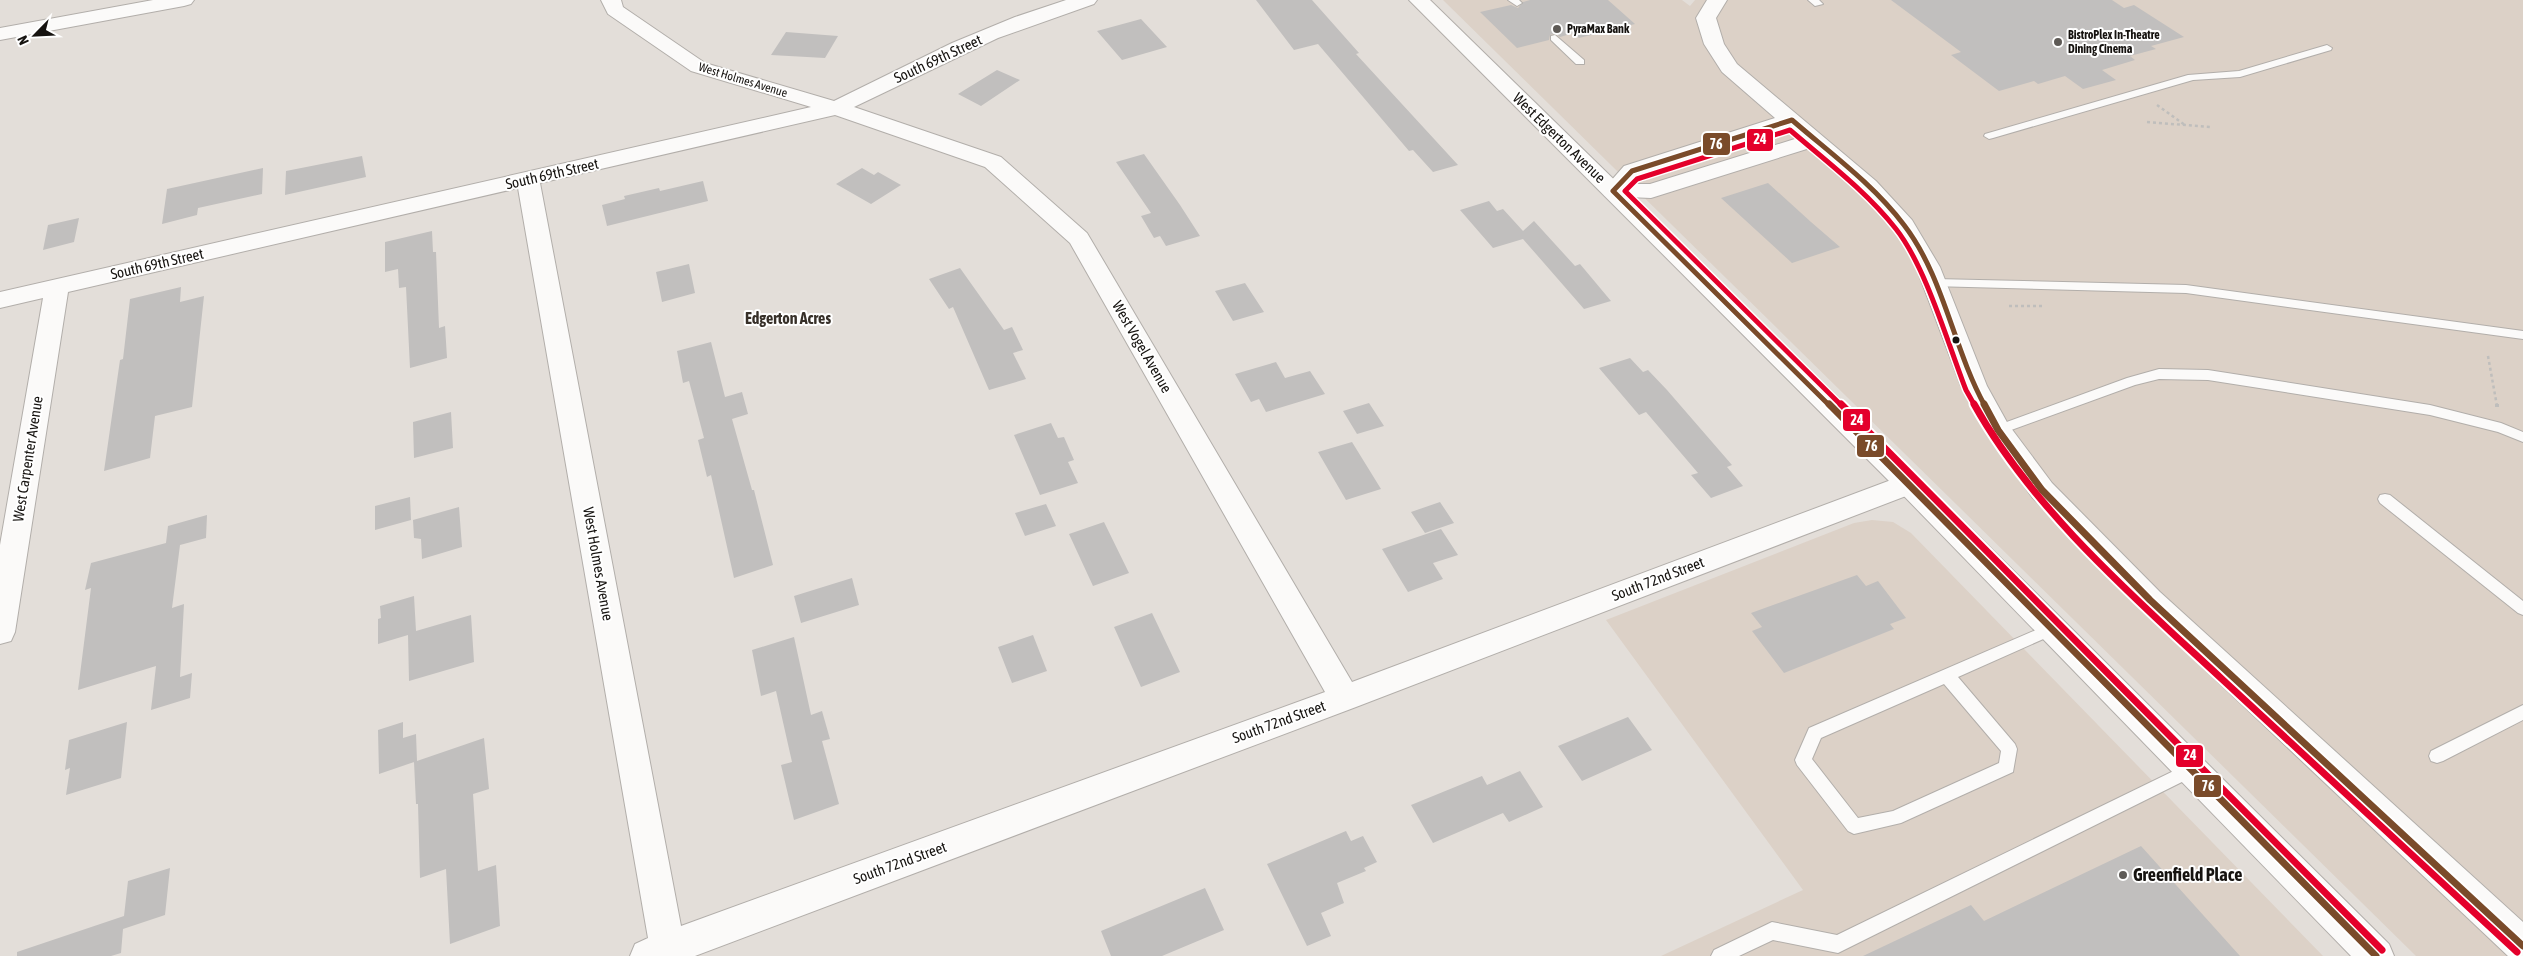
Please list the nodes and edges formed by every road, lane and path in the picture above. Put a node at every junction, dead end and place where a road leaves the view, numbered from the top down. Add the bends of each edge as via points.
1 (184, 0) edge
2 (611, 0) edge
3 (1087, 0) edge
4 (1419, 0) edge
5 (1717, 0) edge
6 (0, 34) edge
7 (1555, 38) dead end
8 (2327, 48) dead end
9 (1580, 62) dead end
10 (2151, 101) dead end
11 (836, 108) junction
12 (1792, 120) junction
13 (2146, 122) dead end
14 (2186, 125) junction
15 (2210, 127) dead end
16 (1989, 136) dead end
17 (1815, 140) junction
18 (528, 180) junction
19 (1613, 191) junction
20 (1935, 283) junction
21 (57, 287) junction
22 (0, 300) edge
23 (2523, 334) edge
24 (2488, 356) dead end
25 (2497, 407) dead end
26 (1998, 430) junction
27 (2523, 437) edge
28 (1909, 484) junction
29 (2385, 499) dead end
30 (2523, 609) edge
31 (2052, 629) junction
32 (0, 632) edge
33 (1946, 675) junction
34 (1345, 698) junction
35 (2523, 712) edge
36 (2437, 756) dead end
37 (2192, 769) junction
38 (2523, 946) edge
39 (658, 952) edge
40 (1720, 956) edge
41 (2376, 956) edge

1 - 6 street
2 - 11 street, West Holmes Avenue via 615,10 698,67
3 - 11 street, South 69th Street via 1056,8 954,48
4 - 19 street, West Edgerton Avenue
5 - 12 street via 1706,18 1714,44 1729,68
7 - 9 lane
8 - 16 lane via 2240,74 2192,77
10 - 14 path
11 - 18 street, South 69th Street
11 - 34 street, West Vogel Avenue via 993,162 1079,238
12 - 17 street
12 - 19 street via 1632,172
13 - 14 path
14 - 15 path
17 - 19 street via 1652,191
17 - 20 street via 1868,186 1904,225
18 - 21 street, South 69th Street
18 - 39 street, West Holmes Avenue
19 - 28 street, West Edgerton Avenue
20 - 23 lane via 2186,289
20 - 26 street via 1974,386
21 - 22 street, South 69th Street
21 - 32 street, West Carpenter Avenue
24 - 25 path
26 - 27 lane via 2159,374 2208,375 2430,410 2501,428
26 - 38 street via 2042,490 2157,607
28 - 31 street, West Edgerton Avenue
28 - 34 street, South 72nd Street
29 - 30 lane
31 - 33 lane
31 - 37 street, West Edgerton Avenue
33 - 33 lane via 1815,733 1803,760 1854,826 1895,818 2007,767 2009,749
34 - 39 street, South 72nd Street
35 - 36 lane
37 - 40 lane via 1838,944 1772,931
37 - 41 street, West Edgerton Avenue

